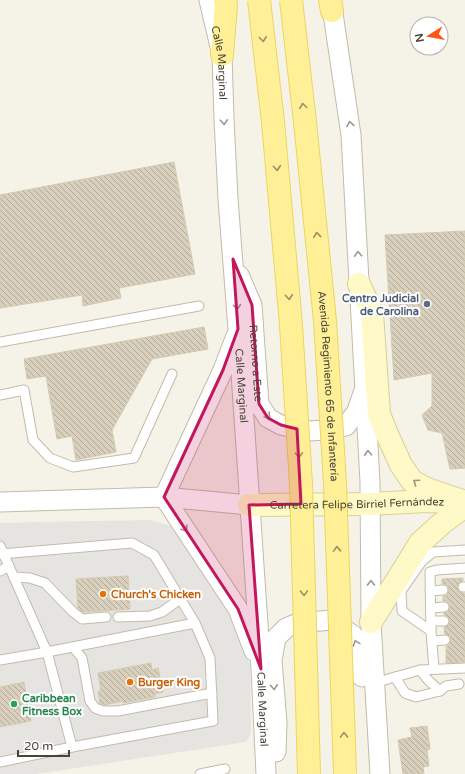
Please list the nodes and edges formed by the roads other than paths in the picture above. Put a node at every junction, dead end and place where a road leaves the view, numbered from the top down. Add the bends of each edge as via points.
1 (209, 0) edge
2 (226, 0) edge
3 (259, 0) edge
4 (291, 0) edge
5 (331, 4) edge
6 (222, 55) junction
7 (233, 259) junction
8 (360, 284) junction
9 (199, 306) dead end
10 (238, 329) junction
11 (0, 342) edge
12 (172, 374) dead end
13 (365, 389) junction
14 (0, 394) edge
15 (164, 497) junction
16 (0, 502) edge
17 (370, 504) junction
18 (465, 504) edge
19 (249, 505) junction
20 (465, 550) edge
21 (1, 551) edge
22 (9, 566) junction
23 (465, 568) edge
24 (0, 571) edge
25 (14, 577) junction
26 (443, 590) dead end
27 (430, 591) junction
28 (180, 599) junction
29 (444, 607) dead end
30 (431, 608) junction
31 (106, 617) dead end
32 (118, 617) dead end
33 (444, 620) dead end
34 (431, 621) junction
35 (371, 622) junction
36 (195, 623) junction
37 (432, 636) junction
38 (445, 640) dead end
39 (73, 647) junction
40 (47, 652) junction
41 (0, 660) edge
42 (465, 668) edge
43 (260, 669) junction
44 (434, 669) junction
45 (420, 670) junction
46 (395, 677) junction
47 (374, 683) junction
48 (458, 684) dead end
49 (440, 691) junction
50 (212, 693) junction
51 (72, 747) junction
52 (378, 749) junction
53 (0, 762) edge
54 (225, 769) dead end
55 (200, 774) edge
56 (266, 774) edge
57 (273, 774) edge
58 (309, 774) edge
59 (345, 774) edge
60 (380, 774) edge

1 - 6 street, Calle Marginal
2 - 6 main road
3 -> 58 main road, bridge via 291,325 300,484
59 -> 4 main road, Avenida Regimiento 65 de Infantería, bridge via 335,484 325,321
8 -> 5 street via 351,135
6 -> 7 street, Calle Marginal
7 -> 10 street, Calle Marginal
7 -> 13 street, Retorno a Este via 252,305 259,404 268,418 281,425 308,431 346,426 357,411
8 - 13 street
18 -> 8 street via 412,481 401,465 379,414 372,312
9 - 11 lane
10 - 15 street via 223,370
10 - 19 street, Calle Marginal
12 - 14 lane via 134,458 73,466 50,458 33,440 24,390
17 -> 13 street
15 - 16 street
15 - 19 street
15 -> 43 street via 238,609
17 - 18 street, Carretera Felipe Birriel Fernández via 427,501
17 - 19 street, Carretera Felipe Birriel Fernández
35 -> 17 street
18 - 35 street via 420,543
19 - 43 street, Calle Marginal
20 - 37 lane via 433,552 422,561 401,591 402,611
21 - 22 lane
21 - 28 lane via 132,543 154,555
22 - 24 lane
22 - 25 lane
23 - 27 lane via 430,572
25 - 31 lane via 30,578 45,583 82,619
25 - 40 lane
26 - 27 lane
27 - 30 lane
28 - 32 lane via 162,612 150,616
28 - 36 lane
29 - 30 lane
30 - 34 lane
33 - 34 lane
34 - 37 lane
35 - 47 street
36 - 39 lane
36 - 50 lane via 210,658
37 - 38 lane
37 - 44 lane
39 - 40 lane
39 - 50 lane via 82,658 90,701 95,708 102,711 118,711
40 - 41 lane
40 - 51 lane
42 - 44 lane
43 - 56 street, Calle Marginal
44 - 45 lane
45 - 46 lane
45 - 49 lane
46 - 47 lane
46 - 49 lane via 405,693 416,697
47 - 52 street
48 - 49 lane via 446,686
50 - 51 lane via 213,721
51 - 53 lane
52 -> 57 street via 365,701 360,656 354,636 332,620 298,623 286,628 276,638 272,660 277,723
52 - 60 street
54 - 55 lane

